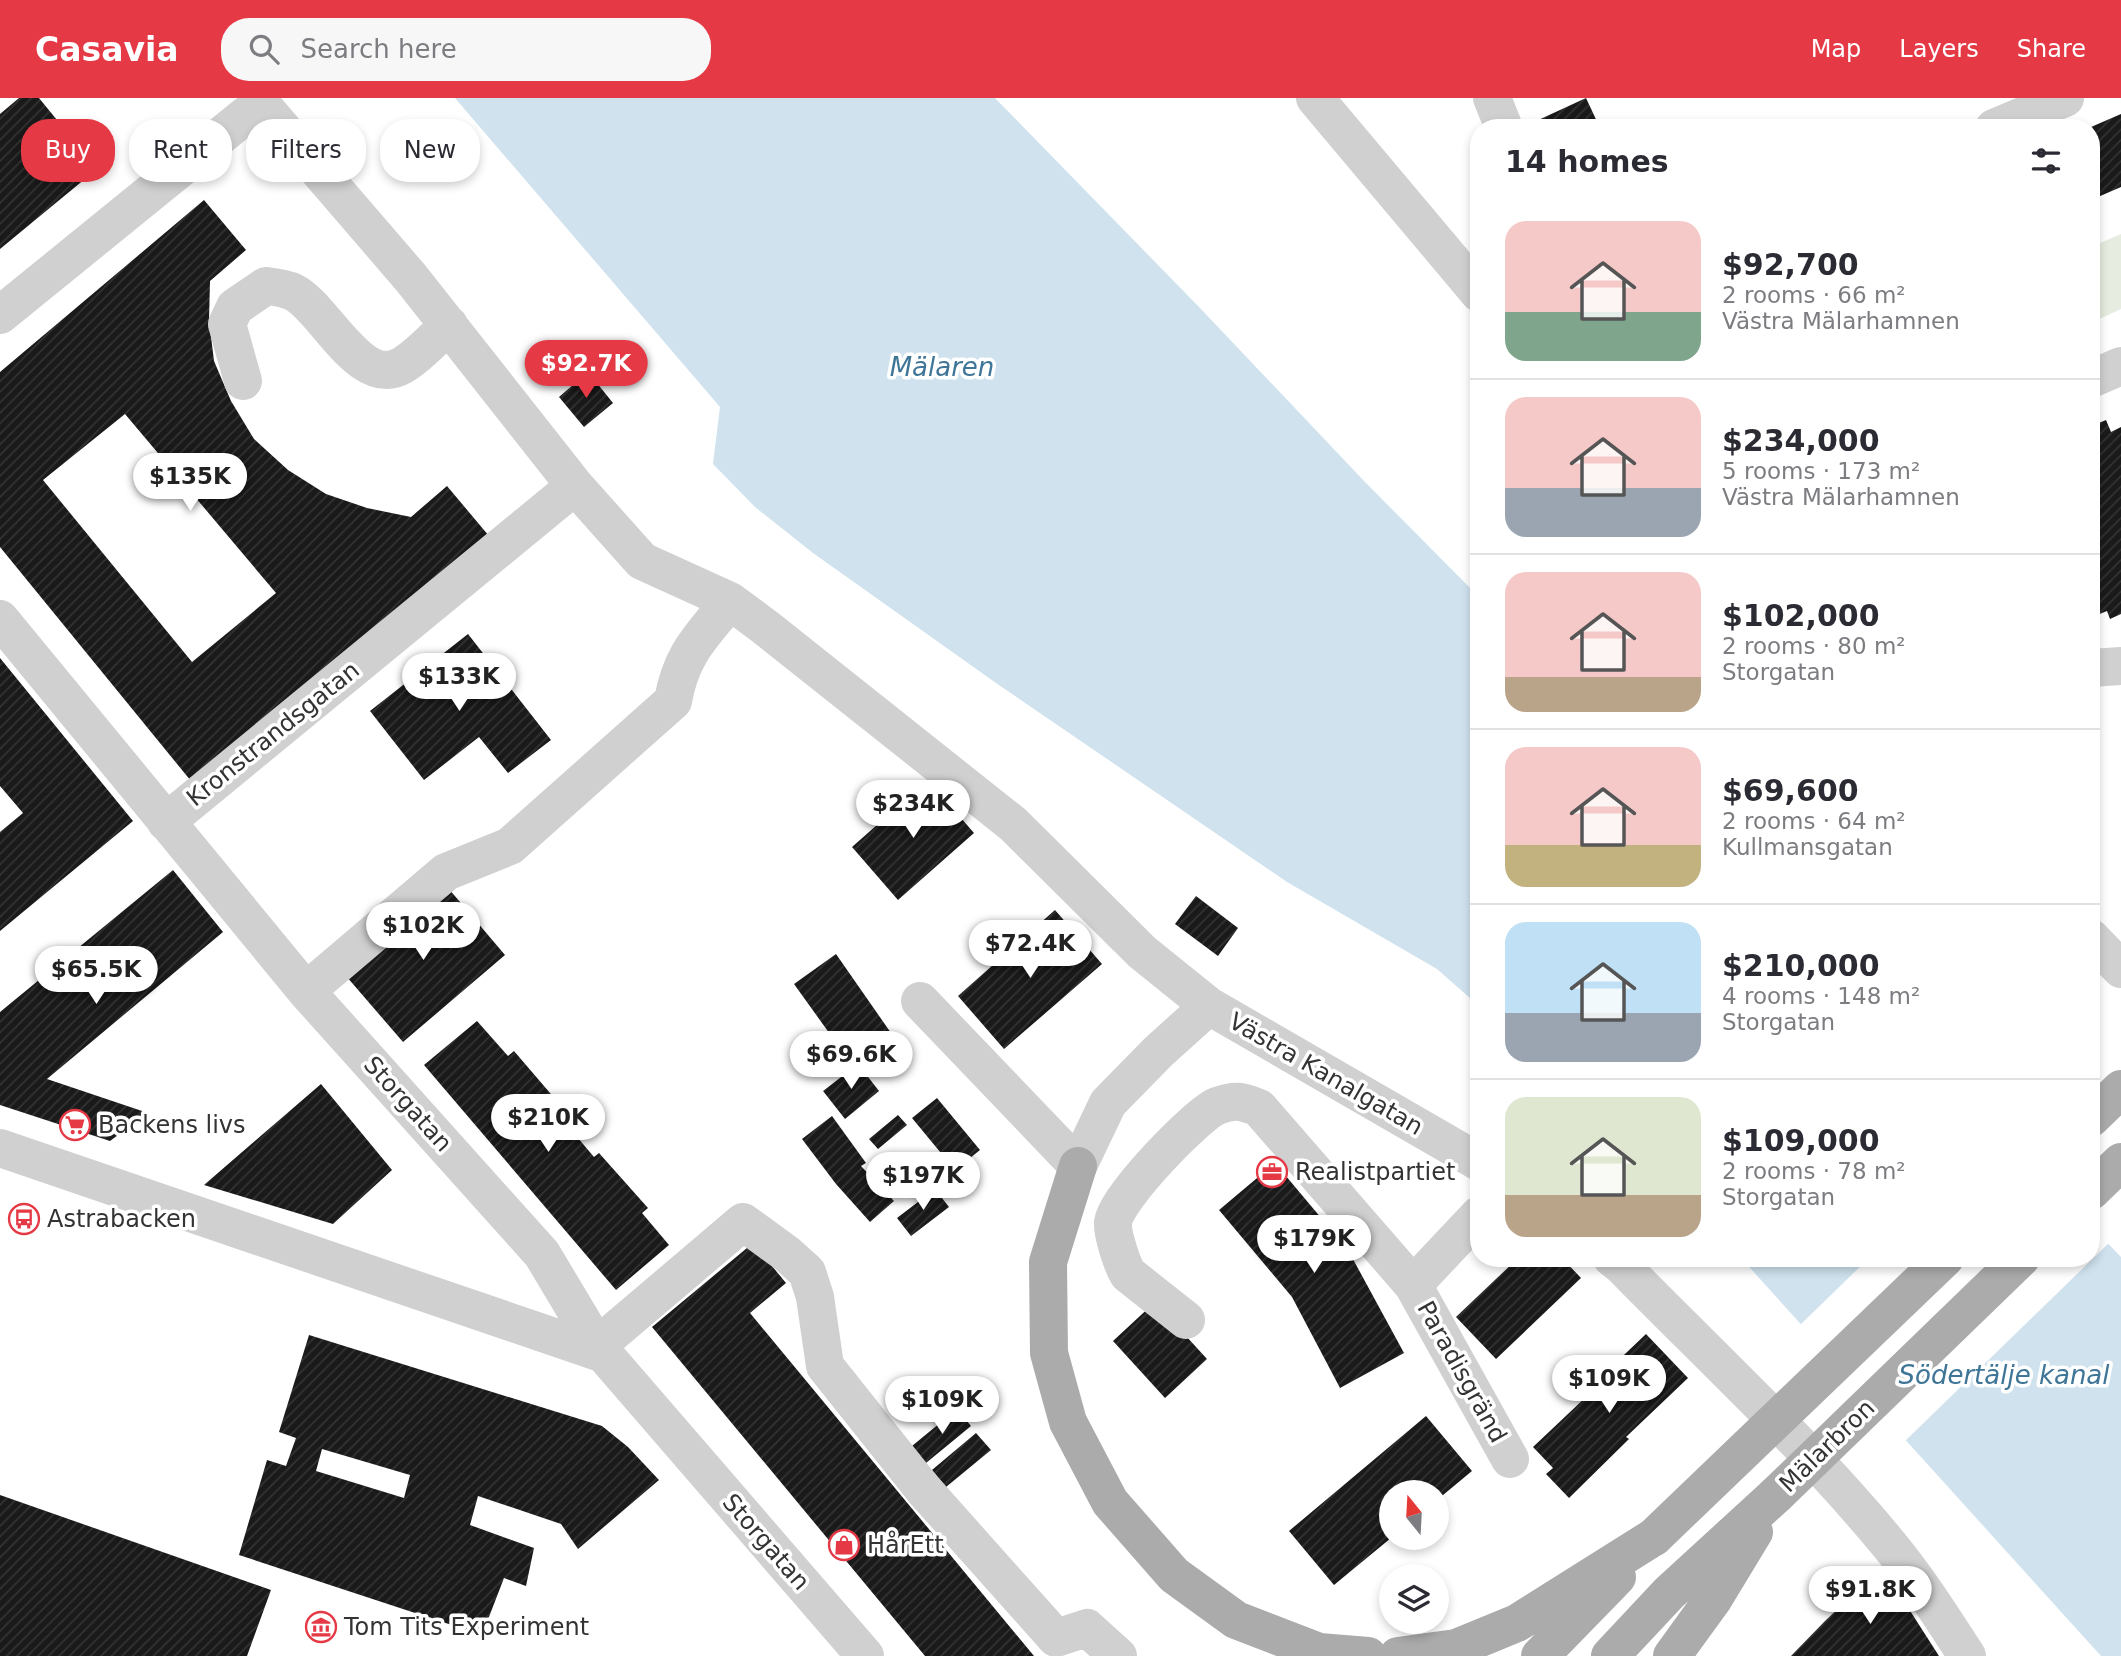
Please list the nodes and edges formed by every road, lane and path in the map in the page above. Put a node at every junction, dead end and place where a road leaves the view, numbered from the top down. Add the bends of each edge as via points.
1 (1315, 98) edge
2 (1492, 98) edge
3 (2065, 98) edge
4 (259, 101) edge
5 (1500, 119) edge
6 (2015, 119) edge
7 (1470, 282) edge
8 (0, 315) edge
9 (449, 326) junction
10 (2121, 366) edge
11 (2100, 375) edge
12 (243, 381) dead end
13 (575, 486) junction
14 (730, 601) junction
15 (0, 619) edge
16 (2121, 666) edge
17 (2100, 667) edge
18 (166, 822) junction
19 (2100, 947) edge
20 (2121, 969) edge
21 (306, 990) junction
22 (920, 1001) dead end
23 (1209, 1006) junction
24 (2121, 1089) edge
25 (2100, 1109) edge
26 (0, 1148) edge
27 (1470, 1157) edge
28 (2121, 1162) edge
29 (1078, 1167) junction
30 (2100, 1182) edge
31 (1470, 1225) edge
32 (1621, 1267) edge
33 (1936, 1267) edge
34 (2012, 1267) edge
35 (1413, 1285) junction
36 (1186, 1320) dead end
37 (601, 1350) junction
38 (1510, 1459) dead end
39 (1654, 1537) junction
40 (1702, 1586) junction
41 (865, 1656) edge
42 (1118, 1656) edge
43 (1368, 1656) edge
44 (1398, 1656) edge
45 (1541, 1656) edge
46 (1610, 1656) edge
47 (1672, 1656) edge
48 (1967, 1656) edge

1 - 7 street
2 - 5 street
3 - 6 street
4 - 8 street
4 - 9 street, Västra Kanalgatan
9 - 12 street via 404,365 383,369 358,359 294,292 266,286 235,307 227,324
9 - 13 street, Västra Kanalgatan
10 - 11 street
13 - 14 street, Västra Kanalgatan via 642,561
13 - 18 street, Kronstrandsgatan
14 - 21 street via 691,648 677,677 673,701 510,846 446,872
14 - 23 street, Västra Kanalgatan via 1013,824 1142,952
15 - 18 street, Storgatan
16 - 17 street
18 - 21 street, Storgatan
19 - 20 street
21 - 37 street, Storgatan via 542,1254
22 - 29 street
23 - 27 street, Västra Kanalgatan
23 - 29 street via 1108,1103
24 - 25 main road
26 - 37 street
28 - 30 main road
29 - 43 main road via 1048,1262 1049,1353 1068,1422 1110,1502 1174,1575 1236,1620 1319,1652
31 - 35 street, Paradisgränd
32 - 48 street via 1797,1444 1891,1547
33 - 39 main road, bridge
34 - 40 main road, Mälarbron, bridge via 1776,1495
35 - 36 street, Paradisgränd via 1259,1108 1239,1100 1215,1106 1181,1136 1126,1195 1113,1222 1128,1274
35 - 38 street, Paradisgränd
37 - 41 street, Storgatan
37 - 42 street via 743,1222 807,1272 825,1366 923,1489 1056,1638 1087,1628
39 - 44 main road via 1517,1623 1456,1648
39 - 45 main road
40 - 46 main road
40 - 47 main road

